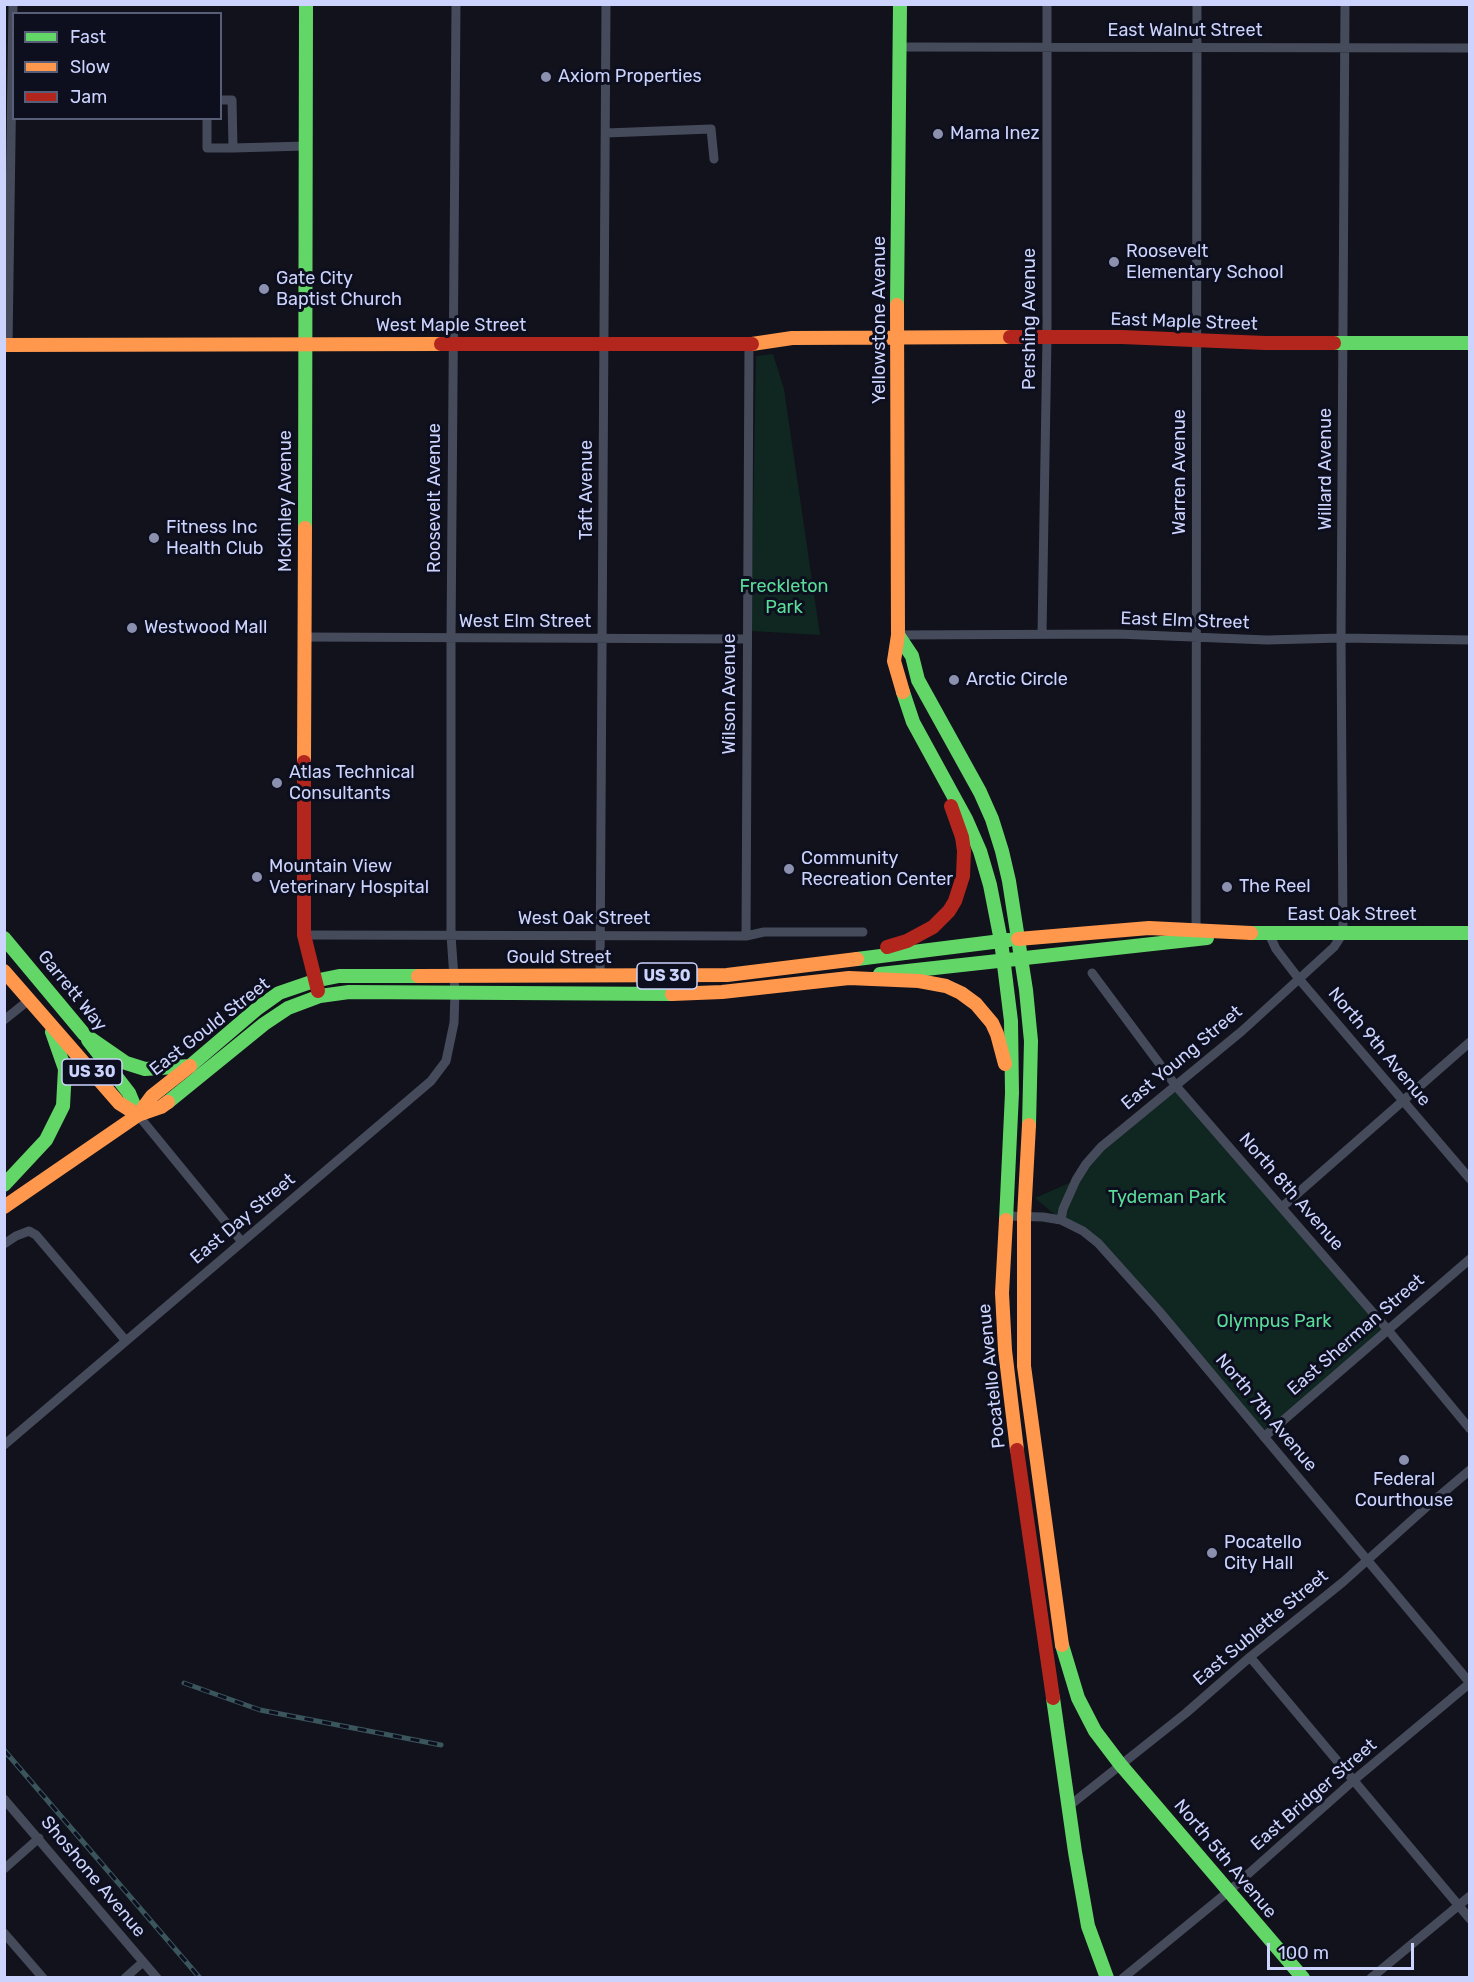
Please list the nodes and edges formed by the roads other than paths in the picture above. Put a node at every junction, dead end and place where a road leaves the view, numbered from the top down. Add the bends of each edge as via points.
1 (306, 4) edge
2 (456, 4) edge
3 (606, 4) edge
4 (900, 4) edge
5 (1047, 4) edge
6 (1197, 4) edge
7 (1345, 4) edge
8 (1197, 47) junction
9 (1345, 47) junction
10 (900, 48) junction
11 (1047, 48) junction
12 (1470, 48) edge
13 (12, 53) edge
14 (222, 100) edge
15 (207, 120) edge
16 (606, 133) junction
17 (306, 147) junction
18 (233, 148) junction
19 (714, 159) dead end
20 (897, 336) junction
21 (1047, 337) junction
22 (1196, 342) junction
23 (1343, 343) junction
24 (1470, 343) edge
25 (452, 344) junction
26 (604, 344) junction
27 (749, 344) junction
28 (6, 345) edge
29 (305, 345) junction
30 (1042, 634) junction
31 (898, 635) junction
32 (304, 637) junction
33 (1196, 638) junction
34 (1341, 638) junction
35 (451, 639) junction
36 (602, 639) junction
37 (747, 639) junction
38 (1470, 640) edge
39 (942, 777) junction
40 (863, 932) dead end
41 (1342, 933) junction
42 (1269, 934) junction
43 (1469, 934) edge
44 (304, 935) junction
45 (451, 935) junction
46 (1196, 935) junction
47 (600, 936) junction
48 (746, 936) junction
49 (4, 938) edge
50 (1018, 939) junction
51 (1001, 940) junction
52 (1021, 957) junction
53 (1004, 959) junction
54 (816, 964) junction
55 (4, 971) edge
56 (1092, 973) dead end
57 (455, 975) junction
58 (600, 976) junction
59 (849, 978) junction
60 (1299, 979) junction
61 (314, 981) junction
62 (455, 992) junction
63 (320, 996) junction
64 (29, 1000) junction
65 (4, 1020) edge
66 (50, 1023) junction
67 (84, 1034) junction
68 (1470, 1042) edge
69 (190, 1066) junction
70 (1176, 1086) junction
71 (1012, 1093) junction
72 (1404, 1102) junction
73 (138, 1115) junction
74 (1470, 1179) edge
75 (4, 1185) edge
76 (4, 1207) edge
77 (1282, 1207) junction
78 (1006, 1216) junction
79 (1024, 1216) junction
80 (1060, 1220) junction
81 (242, 1242) junction
82 (4, 1244) edge
83 (1470, 1258) edge
84 (1388, 1330) junction
85 (126, 1341) junction
86 (1470, 1429) edge
87 (1264, 1437) junction
88 (4, 1445) edge
89 (1470, 1470) edge
90 (1366, 1561) junction
91 (1250, 1657) junction
92 (1469, 1683) edge
93 (1120, 1764) junction
94 (1354, 1780) junction
95 (4, 1799) edge
96 (1069, 1806) junction
97 (39, 1838) junction
98 (4, 1869) edge
99 (1229, 1892) junction
100 (1470, 1896) edge
101 (1458, 1906) junction
102 (1470, 1919) edge
103 (4, 1934) edge
104 (143, 1962) junction
105 (43, 1977) edge
106 (125, 1977) edge
107 (157, 1977) edge
108 (1107, 1977) edge
109 (1123, 1977) edge
110 (1302, 1977) edge
111 (1371, 1977) edge

1 - 17 main road, McKinley Avenue
2 - 25 street, Roosevelt Avenue
3 - 16 street, Taft Avenue
4 - 10 main road, Yellowstone Avenue
5 - 11 street, Pershing Avenue
6 - 8 street, Warren Avenue
7 - 9 street, Willard Avenue
8 - 9 street, East Walnut Street
8 - 11 street, East Walnut Street
8 - 22 street, Warren Avenue
9 - 12 street, East Walnut Street
9 - 23 street, Willard Avenue
10 - 11 street, East Walnut Street
10 - 20 main road, Yellowstone Avenue
11 - 21 street, Pershing Avenue
13 - 28 street
14 - 18 street via 231,100
15 - 18 street via 207,148
16 - 19 street via 711,129
16 - 26 street, Taft Avenue
17 - 18 street
17 - 29 main road, McKinley Avenue
20 - 21 main road, East Maple Street
20 - 27 main road, West Maple Street via 792,338
20 - 31 main road, Yellowstone Avenue
21 - 22 main road, East Maple Street
21 - 30 street, Pershing Avenue
22 - 23 main road, East Maple Street
22 - 33 street, Warren Avenue
23 - 24 main road, East Maple Street
23 - 34 street, Willard Avenue
25 - 26 main road, West Maple Street
25 - 29 main road, West Maple Street
25 - 35 street, Roosevelt Avenue
26 - 27 main road, West Maple Street
26 - 36 street, Taft Avenue
27 - 37 street, Wilson Avenue
28 - 29 main road, West Maple Street
29 - 32 main road, McKinley Avenue
30 - 31 street, East Elm Street
30 - 33 street, East Elm Street
31 - 39 main road, Yellowstone Avenue via 894,661 904,701
31 - 50 main road via 992,819 1010,881
32 - 35 street, West Elm Street
32 - 44 main road, McKinley Avenue
33 - 34 street, East Elm Street
33 - 46 street, Warren Avenue
34 - 38 street, East Elm Street
34 - 41 street, Willard Avenue
35 - 36 street, West Elm Street
35 - 45 street, Roosevelt Avenue
36 - 37 street, West Elm Street
36 - 47 street, Taft Avenue
37 - 48 street, Wilson Avenue
39 - 51 main road, Yellowstone Avenue via 980,851
39 - 54 main road via 964,850 963,876 949,911 933,927 907,941
40 - 48 street, West Oak Street via 764,932
41 - 42 main road, East Oak Street
41 - 43 main road, East Oak Street
41 - 60 street, East Young Street via 1334,947
42 - 46 main road, East Oak Street
42 - 60 street, North 9th Avenue
44 - 45 street, West Oak Street
44 - 61 main road, McKinley Avenue
45 - 47 street, West Oak Street
45 - 57 street, Roosevelt Avenue
46 - 50 main road, East Oak Street via 1149,928
46 - 52 main road, East Oak Street
47 - 48 street, West Oak Street
47 - 58 street, Taft Avenue
49 - 67 main road, Garrett Way / US 30
50 - 51 main road, Gould Street / US 30
50 - 52 main road, Pocatello Avenue
51 - 53 main road, Pocatello Avenue
51 - 54 main road, Gould Street / US 30
52 - 53 main road, Gould Street
52 - 79 main road, Pocatello Avenue via 1031,1041
53 - 59 main road, Gould Street
53 - 71 main road, Pocatello Avenue via 1011,1021
54 - 58 main road, Gould Street / US 30 via 727,975
55 - 64 main road, Garrett Way / US 30
56 - 70 street, North 8th Avenue
57 - 58 main road, Gould Street / US 30
57 - 61 main road, Gould Street / US 30 via 339,975
57 - 62 street, Roosevelt Avenue
59 - 62 main road, Gould Street / US 30 via 699,993
59 - 71 main road, US 30 via 936,984 972,1000 992,1023
60 - 70 street, East Young Street
60 - 72 street, North 9th Avenue
61 - 63 main road, McKinley Avenue
61 - 69 main road, East Gould Street / US 30 via 279,993
62 - 63 main road, Gould Street / US 30 via 349,992
62 - 81 street, East Day Street via 454,1023 446,1061 431,1081
63 - 73 main road, East Gould Street / US 30 via 288,1008 161,1107
64 - 65 street
64 - 66 main road, Garrett Way / US 30
66 - 73 main road, Garrett Way / US 30 via 118,1103
66 - 75 main road via 65,1069 63,1106 46,1140
67 - 69 main road, US 30 via 126,1063 145,1069
67 - 73 main road, Garrett Way via 129,1093
68 - 72 street
69 - 73 main road, East Gould Street via 152,1096
70 - 77 street, North 8th Avenue
70 - 80 street, East Young Street via 1101,1147 1086,1164
71 - 78 main road, Pocatello Avenue
72 - 74 street, North 9th Avenue
72 - 77 street
73 - 76 main road, East Gould Street
73 - 81 street
77 - 84 street, North 8th Avenue
78 - 79 street, North 7th Avenue
78 - 96 main road, Pocatello Avenue via 1002,1302 1005,1350
79 - 80 street, North 7th Avenue
79 - 93 main road, Pocatello Avenue via 1025,1376 1062,1646 1078,1698 1095,1731
80 - 87 street, North 7th Avenue via 1098,1243
81 - 85 street, East Day Street
82 - 85 street via 29,1231 36,1235
83 - 84 street, East Sherman Street
84 - 86 street, North 8th Avenue
84 - 87 street, East Sherman Street
85 - 88 street, East Day Street
87 - 90 street, North 7th Avenue
89 - 90 street, East Sublette Street
90 - 91 street, East Sublette Street
90 - 92 street, North 7th Avenue
91 - 93 street, East Sublette Street
91 - 94 street
92 - 94 street, East Bridger Street
93 - 96 street, East Sublette Street
93 - 99 main road, North 5th Avenue
94 - 99 street, East Bridger Street
94 - 101 street
95 - 97 street, Shoshone Avenue
96 - 108 main road, Pocatello Avenue via 1088,1926
97 - 98 street
97 - 104 street, Shoshone Avenue
99 - 109 street, East Bridger Street
99 - 110 main road, North 5th Avenue
100 - 101 street
101 - 102 street
101 - 111 street
103 - 105 street
104 - 106 street
104 - 107 street, Shoshone Avenue

